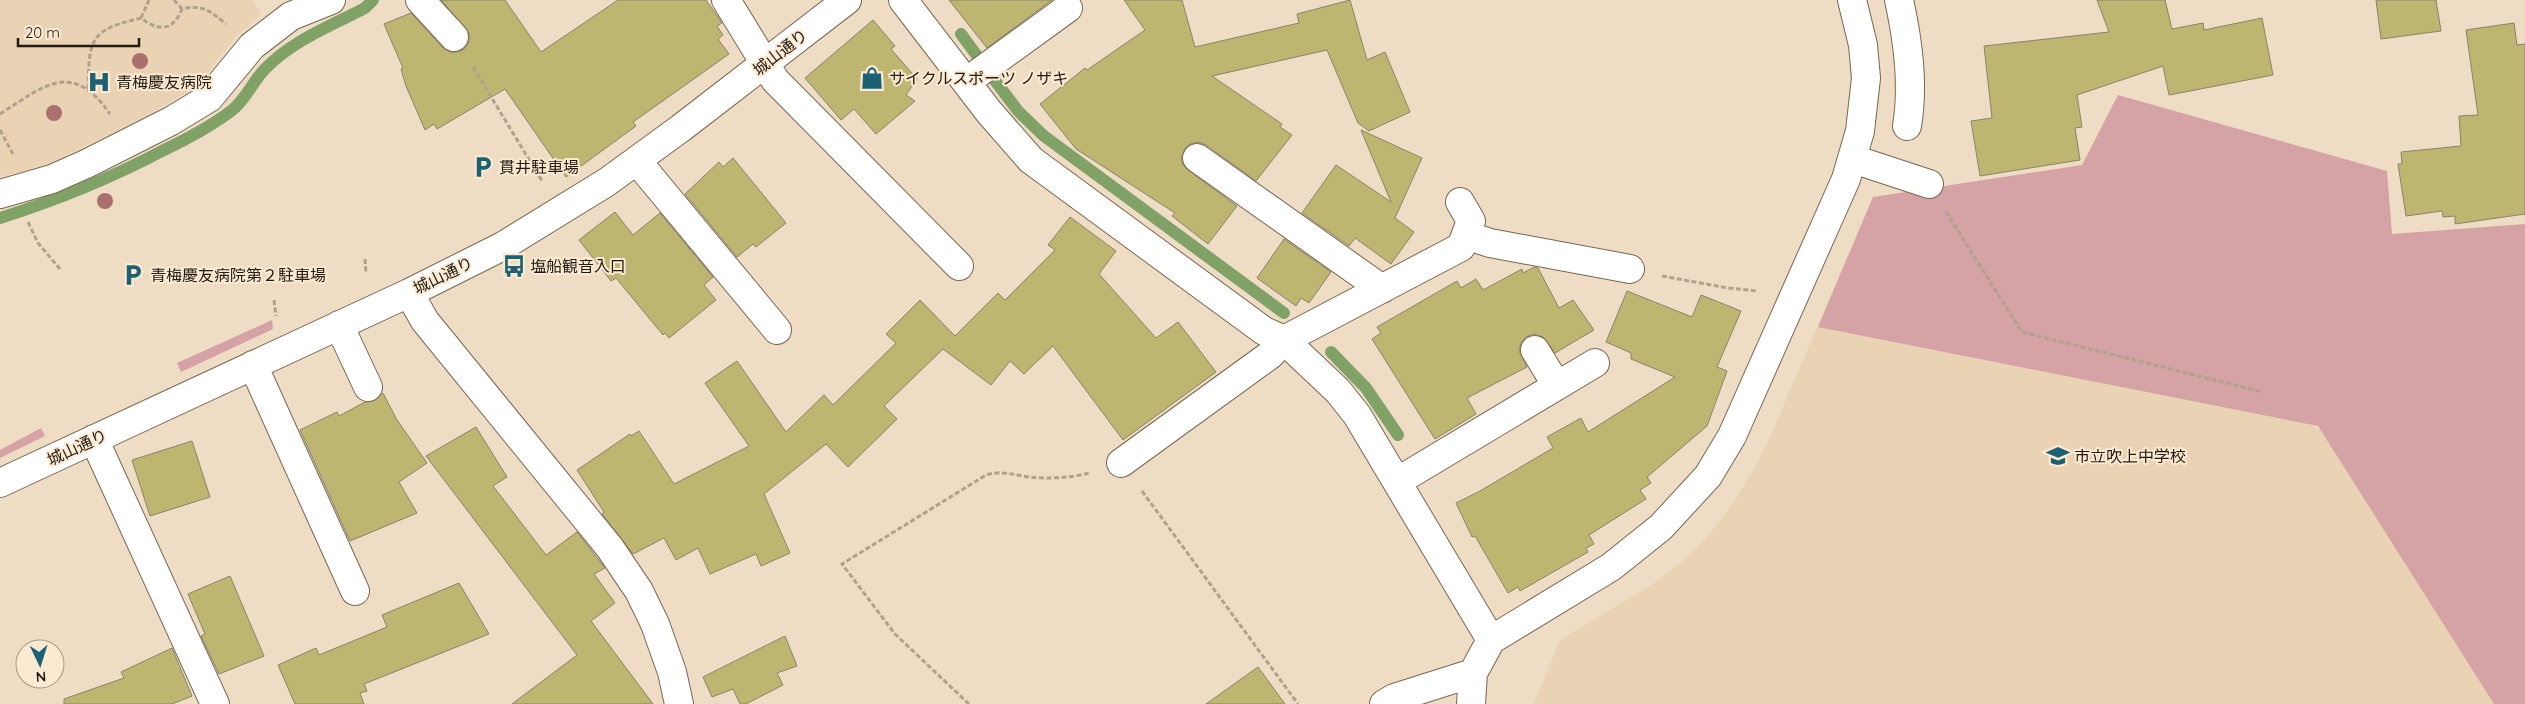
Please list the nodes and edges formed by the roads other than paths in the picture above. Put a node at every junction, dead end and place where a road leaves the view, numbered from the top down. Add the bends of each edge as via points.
1 (332, 0) edge
2 (420, 0) edge
3 (726, 0) edge
4 (847, 0) edge
5 (903, 0) edge
6 (1852, 0) edge
7 (1899, 0) edge
8 (285, 8) edge
9 (1068, 8) dead end
10 (454, 37) road end
11 (766, 63) junction
12 (966, 82) junction
13 (1907, 126) dead end
14 (1197, 158) dead end
15 (1853, 159) junction
16 (637, 161) junction
17 (0, 194) edge
18 (1933, 196) road end
19 (1460, 202) dead end
20 (1466, 235) junction
21 (959, 266) dead end
22 (1630, 269) road end
23 (1382, 289) junction
24 (409, 293) junction
25 (340, 324) junction
26 (777, 330) dead end
27 (1284, 340) junction
28 (1535, 350) dead end
29 (1596, 363) dead end
30 (253, 365) junction
31 (1557, 386) junction
32 (368, 387) dead end
33 (94, 439) junction
34 (1121, 463) road end
35 (1398, 481) junction
36 (0, 483) edge
37 (355, 591) dead end
38 (1491, 640) junction
39 (1473, 673) junction
40 (215, 704) edge
41 (679, 704) edge
42 (1384, 704) edge
43 (1471, 704) edge

1 - 8 street
2 - 10 street
3 - 11 street
4 - 11 street, 城山通り
5 - 12 street
6 - 15 street via 1863,45 1866,78
7 - 13 street via 1910,79
8 - 17 street via 209,98 86,164 52,179
9 - 12 street
11 - 16 street, 城山通り
11 - 21 street via 776,80
12 - 27 street via 1031,160 1264,331
14 - 23 street
15 - 18 street
15 - 38 street via 1732,436 1708,476 1661,527 1611,567
16 - 24 street, 城山通り via 502,246
16 - 26 street
19 - 20 street via 1471,221
20 - 22 street via 1490,243
20 - 23 street via 1461,248
23 - 27 street
24 - 25 street, 城山通り
24 - 41 street via 425,321 610,548 639,591 672,672
25 - 30 street, 城山通り
25 - 32 street
27 - 34 street via 1270,354
27 - 35 street via 1338,391 1358,415
28 - 31 street
29 - 31 street
30 - 33 street, 城山通り
30 - 37 street
31 - 35 street
33 - 36 street, 城山通り
33 - 40 street
35 - 38 street
38 - 39 street
39 - 42 street
39 - 43 street

